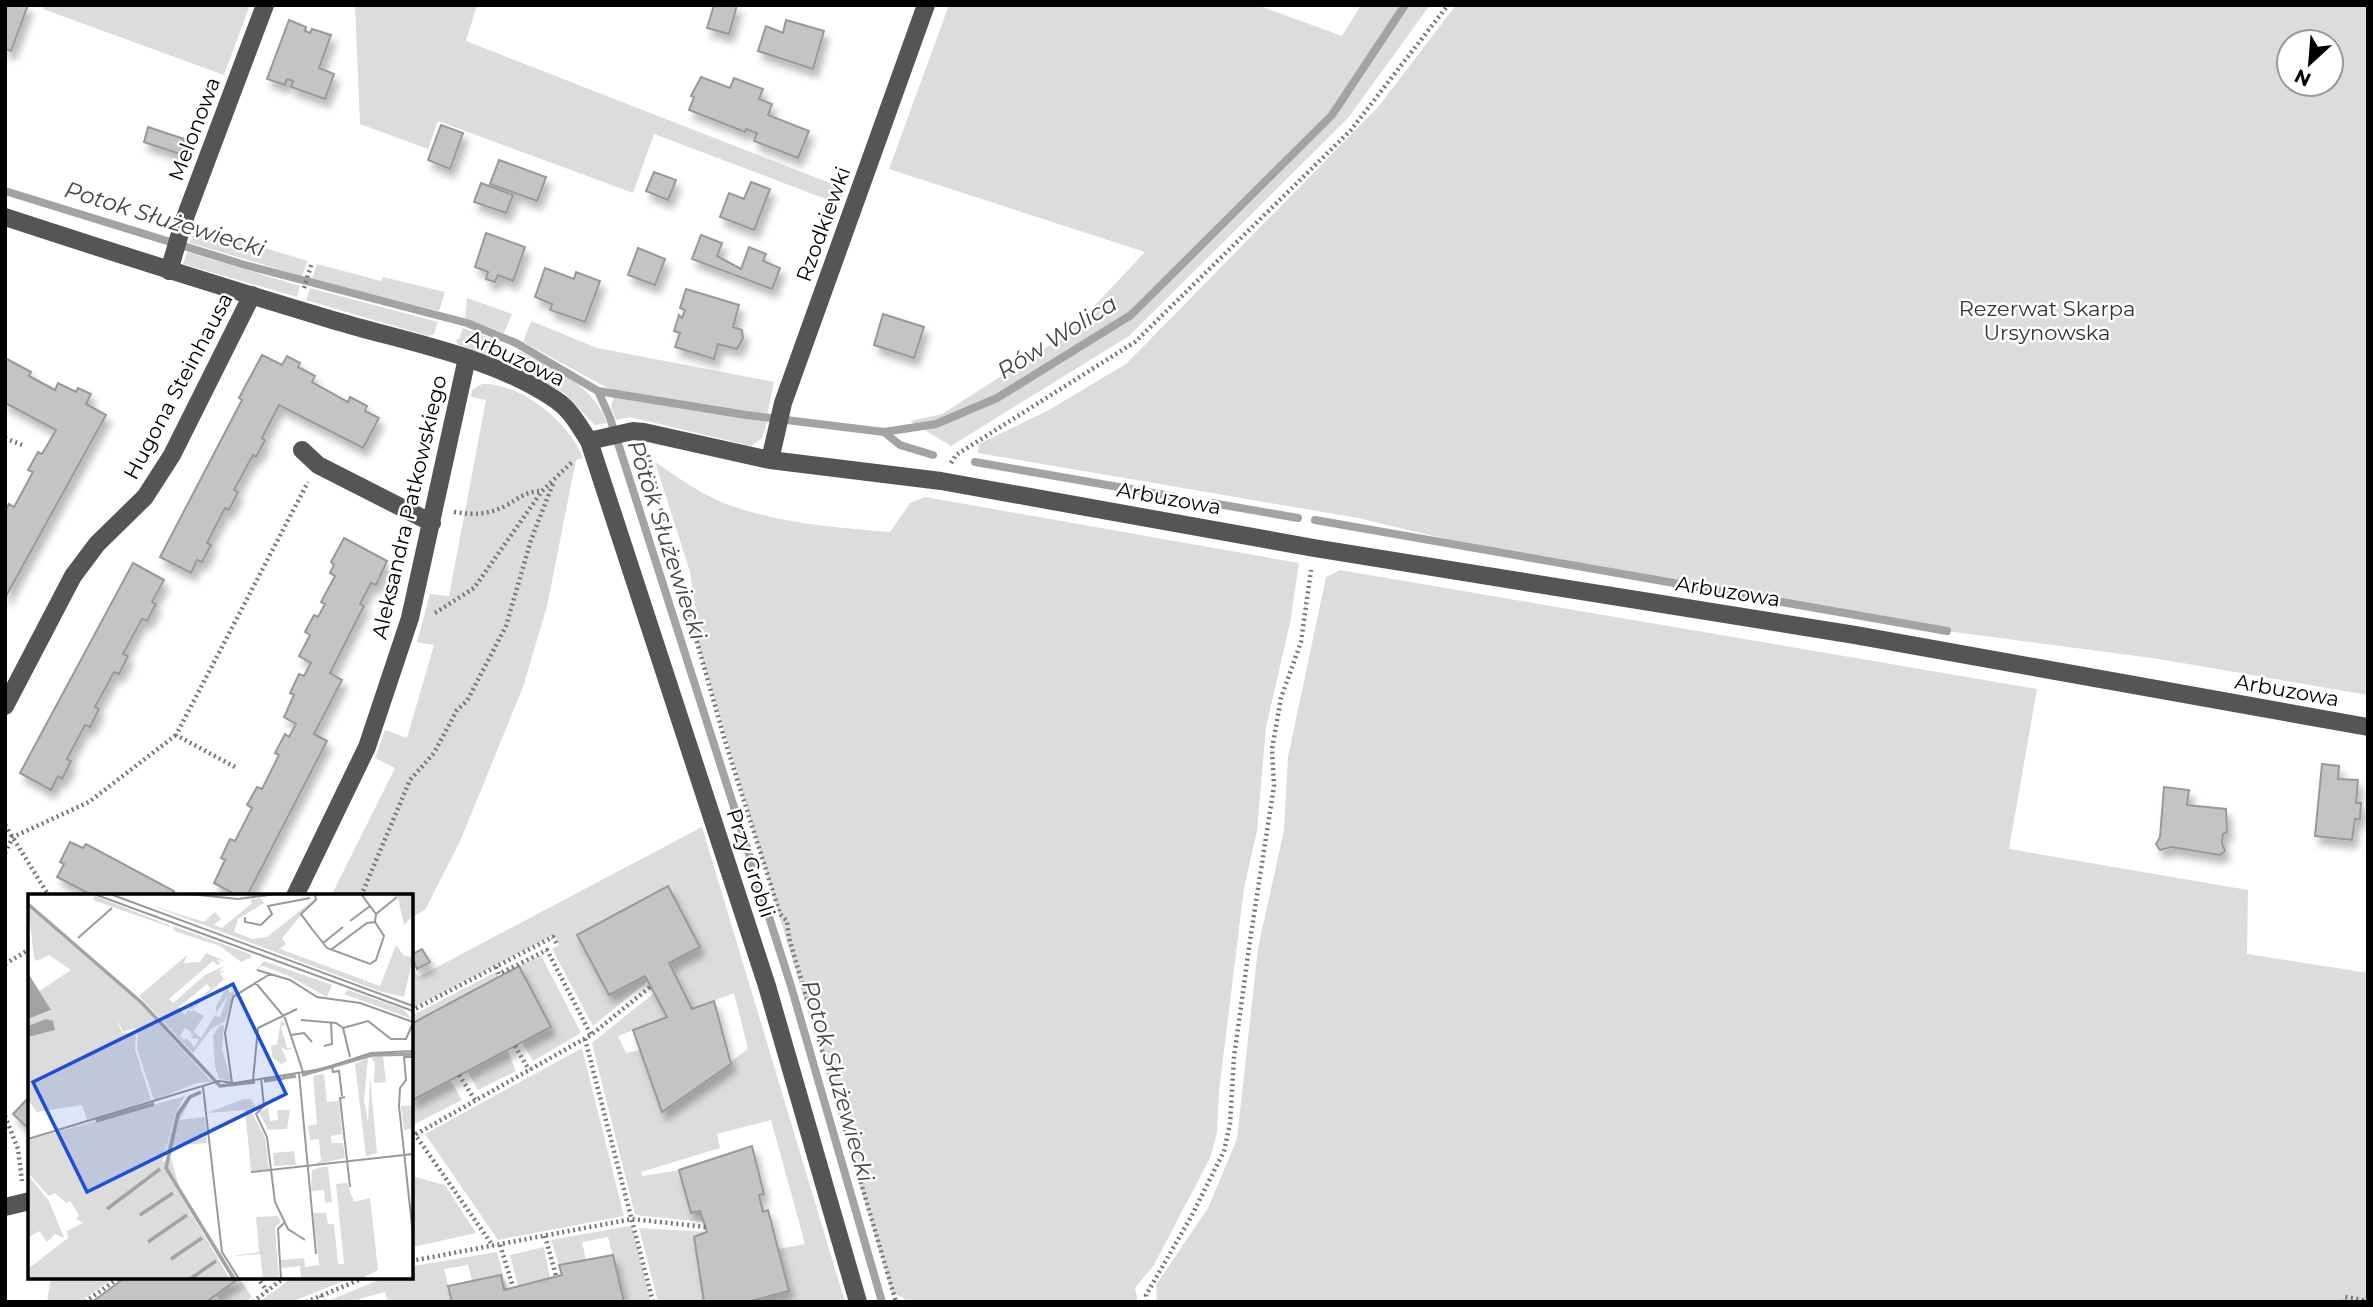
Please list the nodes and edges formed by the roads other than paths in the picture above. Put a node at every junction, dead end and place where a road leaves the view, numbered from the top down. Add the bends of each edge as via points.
1 (265, 5) edge
2 (926, 5) edge
3 (5, 217) edge
4 (170, 266) junction
5 (252, 295) junction
6 (467, 358) junction
7 (589, 445) junction
8 (302, 450) dead end
9 (771, 453) junction
10 (432, 523) junction
11 (5, 706) edge
12 (2368, 727) edge
13 (296, 894) edge
14 (27, 1202) edge
15 (5, 1207) edge
16 (858, 1302) edge

1 - 4 street, Melonowa
2 - 9 street, Rzodkiewki via 783,402
3 - 4 street, Arbuzowa
4 - 5 street, Arbuzowa
5 - 6 street, Arbuzowa
5 - 11 street, Hugona Steinhausa via 172,455 145,497 97,544 73,576
6 - 7 street, Arbuzowa via 559,402 572,414
6 - 10 street, Aleksandra Patkowskiego
7 - 9 street, Arbuzowa via 633,431
7 - 16 street, Przy Grobli via 767,986
8 - 10 street via 318,466
9 - 12 street, Arbuzowa via 1314,548 1855,635
10 - 13 street, Aleksandra Patkowskiego via 410,618 367,747
14 - 15 street

